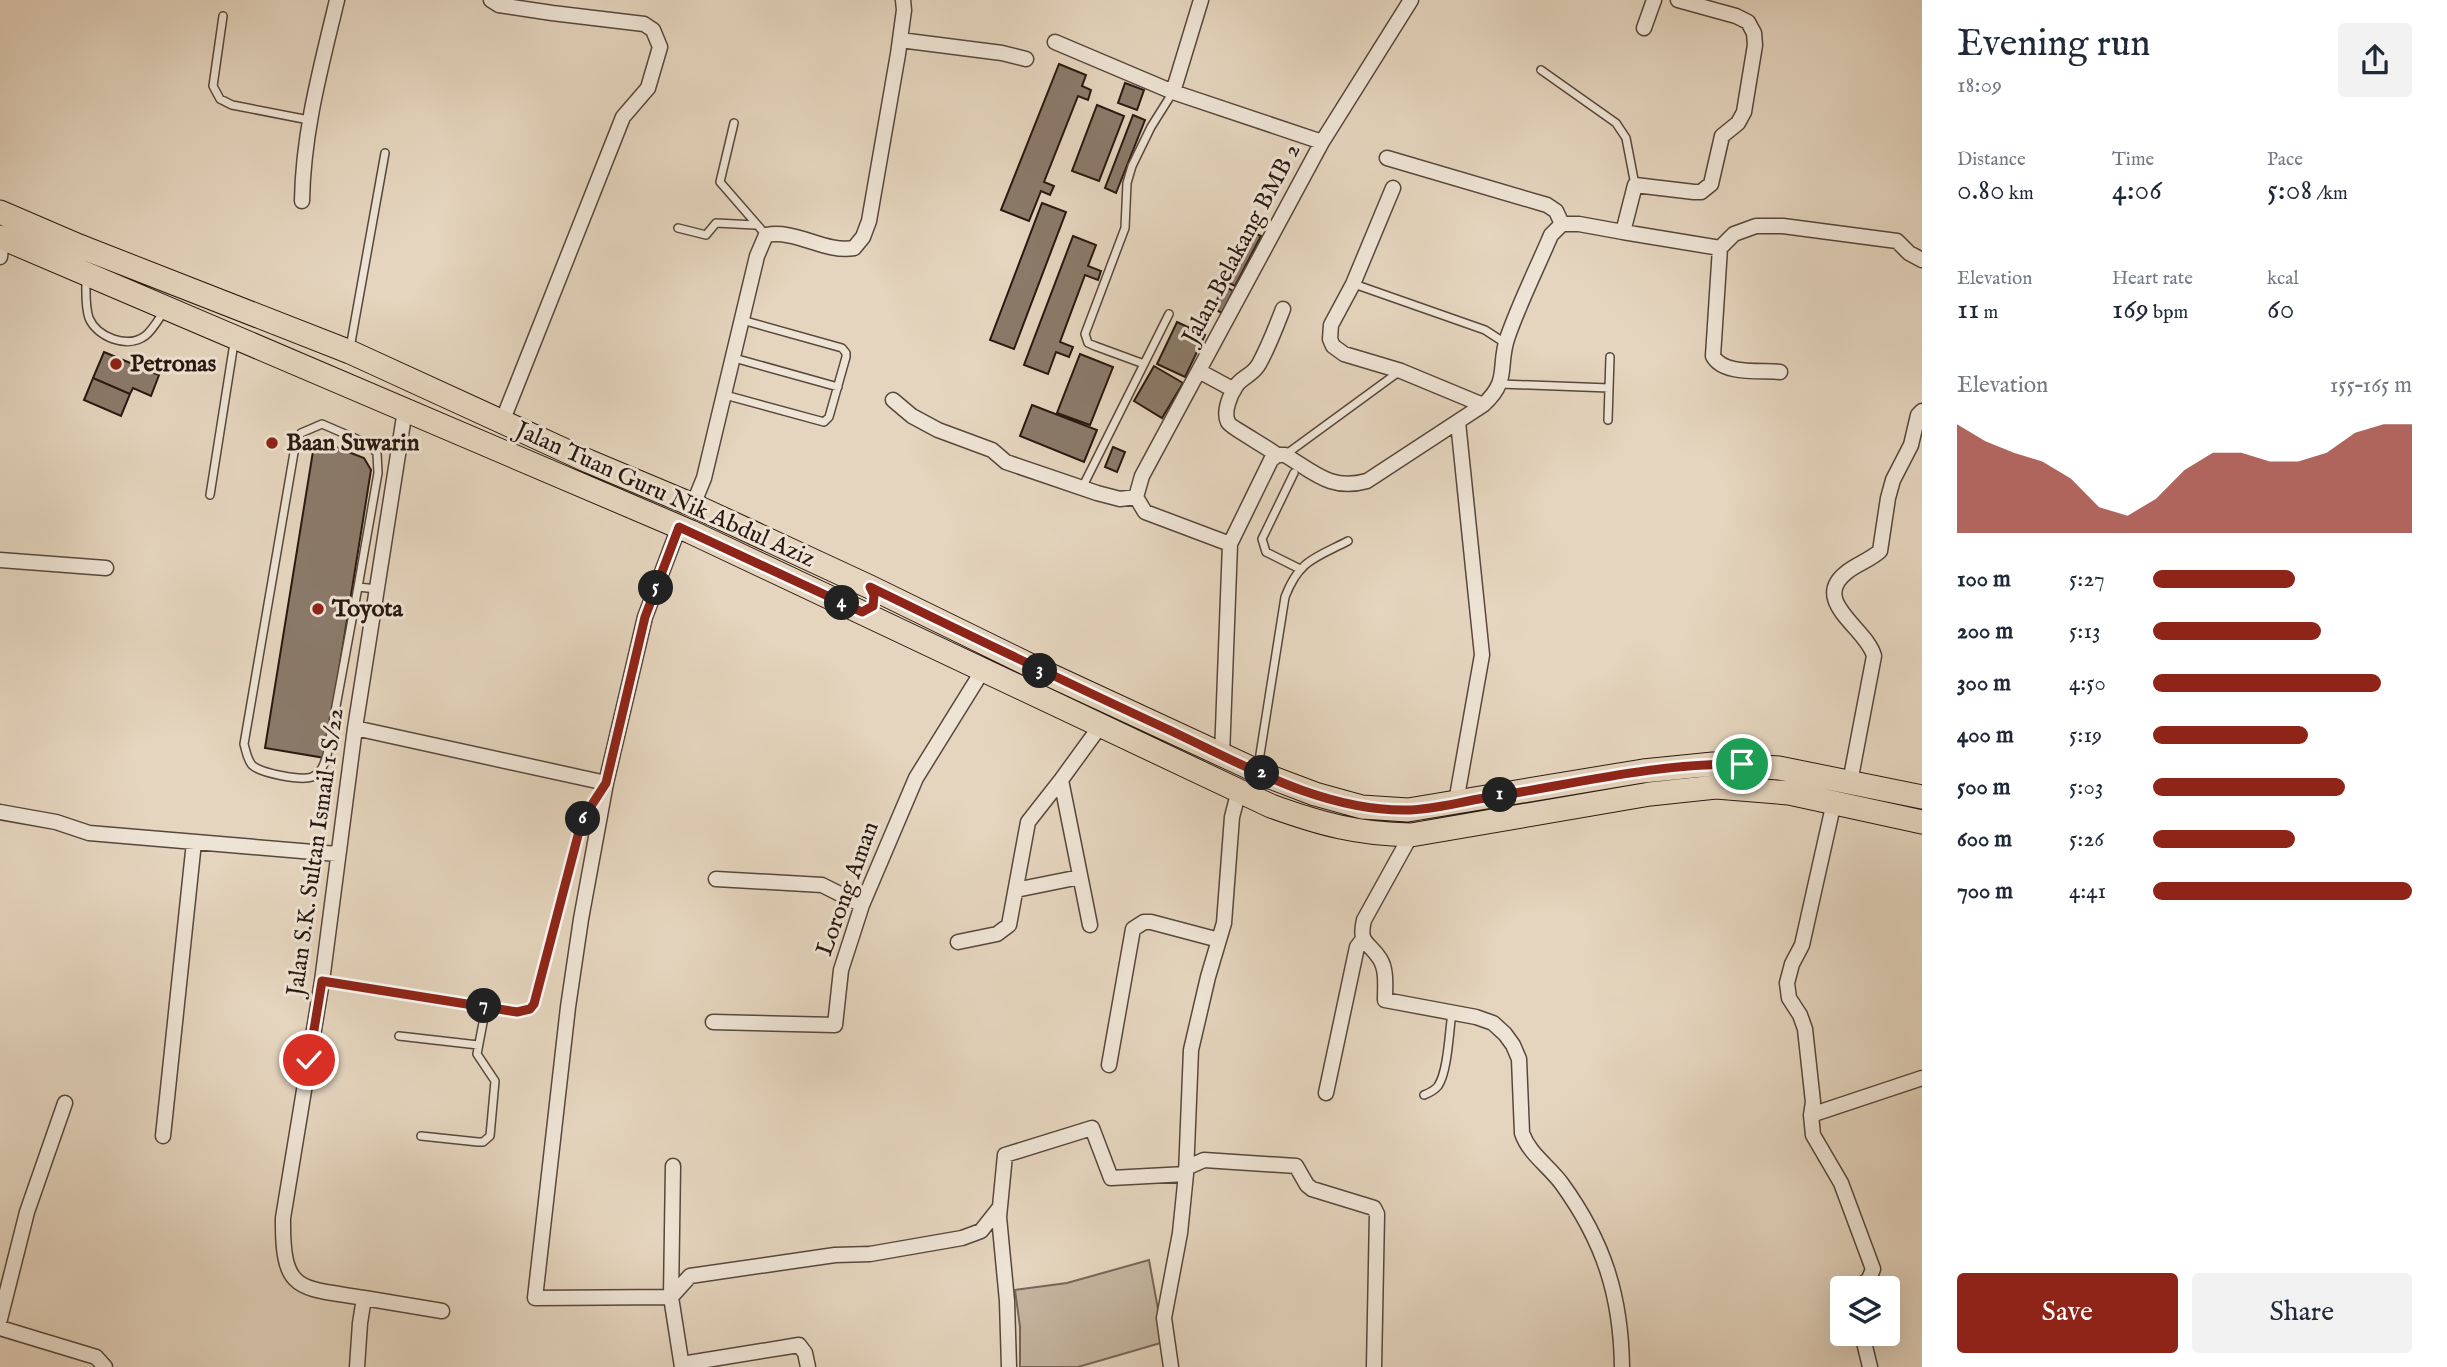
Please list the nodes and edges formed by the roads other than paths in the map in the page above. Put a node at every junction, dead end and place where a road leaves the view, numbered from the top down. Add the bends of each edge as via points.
1 (337, 0) edge
2 (491, 0) edge
3 (903, 0) edge
4 (1201, 0) edge
5 (1410, 0) edge
6 (1654, 0) edge
7 (1678, 0) edge
8 (223, 16) dead end
9 (1644, 28) dead end
10 (900, 40) junction
11 (1055, 42) dead end
12 (1026, 59) dead end
13 (1541, 70) dead end
14 (1173, 92) junction
15 (309, 120) junction
16 (734, 123) dead end
17 (1322, 142) junction
18 (385, 153) dead end
19 (1387, 158) dead end
20 (1635, 185) junction
21 (1393, 188) dead end
22 (302, 201) dead end
23 (0, 212) edge
24 (1562, 224) junction
25 (678, 228) dead end
26 (760, 230) junction
27 (1623, 232) junction
28 (1, 244) edge
29 (1720, 248) junction
30 (1922, 260) edge
31 (86, 275) junction
32 (1353, 284) junction
33 (1283, 309) dead end
34 (166, 310) junction
35 (1169, 314) dead end
36 (742, 320) junction
37 (235, 339) junction
38 (1506, 343) junction
39 (357, 355) junction
40 (1610, 357) dead end
41 (734, 358) junction
42 (1144, 364) junction
43 (1199, 371) junction
44 (1401, 371) junction
45 (1780, 372) dead end
46 (1501, 384) junction
47 (838, 387) junction
48 (1609, 388) junction
49 (357, 390) junction
50 (1234, 390) junction
51 (725, 395) junction
52 (893, 400) dead end
53 (1483, 405) junction
54 (405, 410) junction
55 (1922, 411) edge
56 (1608, 420) dead end
57 (502, 422) junction
58 (1458, 422) junction
59 (1281, 455) junction
60 (1294, 473) dead end
61 (1082, 489) junction
62 (210, 495) dead end
63 (1136, 497) junction
64 (694, 505) junction
65 (679, 527) junction
66 (1348, 541) dead end
67 (1230, 544) junction
68 (0, 561) edge
69 (106, 568) dead end
70 (1300, 569) junction
71 (358, 587) junction
72 (870, 587) junction
73 (377, 589) junction
74 (862, 612) junction
75 (983, 670) junction
76 (1101, 725) junction
77 (355, 728) junction
78 (1222, 755) junction
79 (1257, 771) junction
80 (1061, 780) junction
81 (1850, 782) junction
82 (606, 783) junction
83 (1239, 790) junction
84 (1922, 797) edge
85 (1456, 802) junction
86 (1834, 802) junction
87 (0, 812) edge
88 (1922, 822) edge
89 (1411, 835) junction
90 (194, 842) junction
91 (337, 854) junction
92 (1080, 877) junction
93 (716, 879) dead end
94 (1016, 890) junction
95 (862, 905) junction
96 (1090, 925) dead end
97 (1363, 939) junction
98 (1219, 940) junction
99 (958, 942) dead end
100 (322, 981) junction
101 (486, 1006) junction
102 (1452, 1012) junction
103 (713, 1022) dead end
104 (399, 1036) dead end
105 (478, 1045) junction
106 (1109, 1065) dead end
107 (1922, 1078) edge
108 (1326, 1093) dead end
109 (1424, 1095) dead end
110 (65, 1103) dead end
111 (1811, 1115) junction
112 (163, 1136) dead end
113 (421, 1136) dead end
114 (673, 1166) dead end
115 (1186, 1171) junction
116 (1000, 1207) junction
117 (1870, 1276) edge
118 (671, 1297) junction
119 (365, 1298) junction
120 (442, 1311) dead end
121 (0, 1319) edge
122 (0, 1328) edge
123 (1865, 1346) edge
124 (682, 1366) edge
125 (105, 1367) edge
126 (357, 1367) edge
127 (808, 1367) edge
128 (1009, 1367) edge
129 (1171, 1367) edge
130 (1374, 1367) edge
131 (1622, 1367) edge
132 (1870, 1367) edge

1 - 15 street
2 - 57 street via 499,5 644,24 653,30 660,47 648,88 623,117
3 - 10 street
4 - 14 street
5 - 17 street
6 - 9 street
7 - 20 street via 1748,22 1755,45 1744,113 1721,136 1707,189 1694,192
8 - 15 lane via 213,86 220,99
10 - 12 street
10 - 26 street via 863,237 854,248 843,250
11 - 14 street, Jalan Belakang BMB 2
13 - 20 lane via 1616,123 1626,138
14 - 17 street, Jalan Belakang BMB 2
14 - 42 lane via 1132,166 1125,229 1084,334 1088,343
15 - 22 street
16 - 26 lane via 720,182
17 - 43 street, Jalan Belakang BMB 2
18 - 39 lane
19 - 24 street via 1547,205
20 - 27 street
21 - 32 street
23 - 39 main road, Jalan Tuan Guru Nik Abdul Aziz
24 - 27 street
24 - 38 street via 1551,235
25 - 26 lane via 706,235 716,223
26 - 36 street
27 - 29 street
28 - 31 main road, Jalan Tuan Guru Nik Abdul Aziz
29 - 30 street via 1734,234 1755,226 1783,226 1897,240
29 - 45 street via 1713,356 1728,368
31 - 34 main road, Jalan Tuan Guru Nik Abdul Aziz
31 - 34 lane via 89,318 98,331 114,340 132,342 146,335
32 - 38 lane via 1485,330
32 - 44 street via 1331,325 1329,339 1344,354
33 - 50 street via 1256,369
34 - 37 main road, Jalan Tuan Guru Nik Abdul Aziz
35 - 42 lane
36 - 41 street
36 - 47 lane via 845,350
37 - 49 main road, Jalan Tuan Guru Nik Abdul Aziz
37 - 62 lane
38 - 46 street
39 - 49 main road
39 - 57 main road, Jalan Tuan Guru Nik Abdul Aziz
40 - 48 lane
41 - 47 lane
41 - 51 street
42 - 61 lane
43 - 50 street
43 - 63 street, Jalan Belakang BMB 2 via 1142,476
44 - 53 street
44 - 59 lane
46 - 48 lane
46 - 53 street
47 - 51 lane via 830,417 824,422
48 - 56 lane
49 - 54 main road, Jalan Tuan Guru Nik Abdul Aziz
50 - 59 street via 1226,414 1229,425
51 - 64 street
52 - 61 street via 938,430 992,450 1006,462
53 - 58 street
54 - 65 main road, Jalan Tuan Guru Nik Abdul Aziz
54 - 73 street, Jalan S.K. Sultan Ismail 1 S/22
55 - 81 street via 1888,498 1880,551 1847,572 1835,590 1834,603 1867,638 1874,656
57 - 64 main road, Jalan Tuan Guru Nik Abdul Aziz
58 - 59 street via 1367,481 1349,486 1333,483
58 - 85 street via 1482,655
59 - 67 street via 1271,460
60 - 70 lane via 1262,539 1266,552
61 - 63 street via 1120,499
63 - 67 street via 1145,512
64 - 72 main road, Jalan Tuan Guru Nik Abdul Aziz
65 - 74 main road, Jalan Tuan Guru Nik Abdul Aziz
65 - 82 street via 645,617
66 - 70 lane
67 - 78 street
68 - 69 street
70 - 79 lane via 1285,597
71 - 71 lane via 378,473 377,453 366,443 322,424 296,441 244,744 253,766 304,778 323,769
71 - 73 lane
72 - 74 main road via 873,606
72 - 78 main road, Jalan Tuan Guru Nik Abdul Aziz
73 - 77 street, Jalan S.K. Sultan Ismail 1 S/22
74 - 75 main road, Jalan Tuan Guru Nik Abdul Aziz
75 - 76 main road, Jalan Tuan Guru Nik Abdul Aziz
75 - 95 street, Lorong Aman via 916,778
76 - 80 street
76 - 83 main road, Jalan Tuan Guru Nik Abdul Aziz
77 - 82 street
77 - 91 street, Jalan S.K. Sultan Ismail 1 S/22
78 - 79 main road, Jalan Tuan Guru Nik Abdul Aziz
79 - 85 main road, Jalan Tuan Guru Nik Abdul Aziz via 1362,807 1408,810
80 - 92 street
80 - 94 street via 1028,822
81 - 84 main road, Jalan Tuan Guru Nik Abdul Aziz
81 - 85 main road, Jalan Tuan Guru Nik Abdul Aziz via 1779,768 1713,764
82 - 101 lane via 582,820 534,1004 524,1011
82 - 118 street via 568,1007 535,1298
83 - 89 main road, Jalan Tuan Guru Nik Abdul Aziz via 1347,830
83 - 98 street
86 - 88 main road, Jalan Tuan Guru Nik Abdul Aziz
86 - 89 main road, Jalan Tuan Guru Nik Abdul Aziz via 1716,787
86 - 111 street via 1802,945 1787,983 1789,998 1805,1029
87 - 90 street via 89,833
89 - 97 street via 1364,920
90 - 91 street
90 - 112 street
91 - 100 street, Jalan S.K. Sultan Ismail 1 S/22
92 - 94 street
92 - 96 street
93 - 95 street via 818,884
94 - 99 street via 1006,929
95 - 103 street, Lorong Aman via 841,970 835,1025
97 - 102 street via 1382,961 1385,1000
97 - 108 street via 1357,947
98 - 106 street via 1152,922 1133,929
98 - 115 street via 1191,1050
100 - 101 lane
100 - 119 street, Jalan S.K. Sultan Ismail 1 S/22 via 283,1218 283,1245 286,1266 308,1289
101 - 105 lane
102 - 109 lane via 1443,1075 1438,1086
102 - 131 street via 1493,1023 1513,1045 1519,1059 1526,1145 1562,1184 1597,1241 1609,1269 1622,1339
104 - 105 lane
105 - 113 lane via 478,1058 495,1081 490,1136 478,1142
107 - 111 street
110 - 121 street via 27,1212
111 - 117 street via 1813,1135 1841,1183 1873,1269
114 - 118 street
115 - 116 street via 1111,1178 1092,1128 1005,1155
115 - 129 street via 1164,1318
115 - 130 street via 1204,1160 1296,1166 1312,1189 1374,1208
116 - 118 street via 981,1231 962,1238 691,1276
116 - 128 street
118 - 124 street
119 - 120 street, Jalan S.K. Sultan Ismail 1 S/22
119 - 126 street
122 - 125 street via 96,1357
123 - 132 street
124 - 127 street via 799,1345

